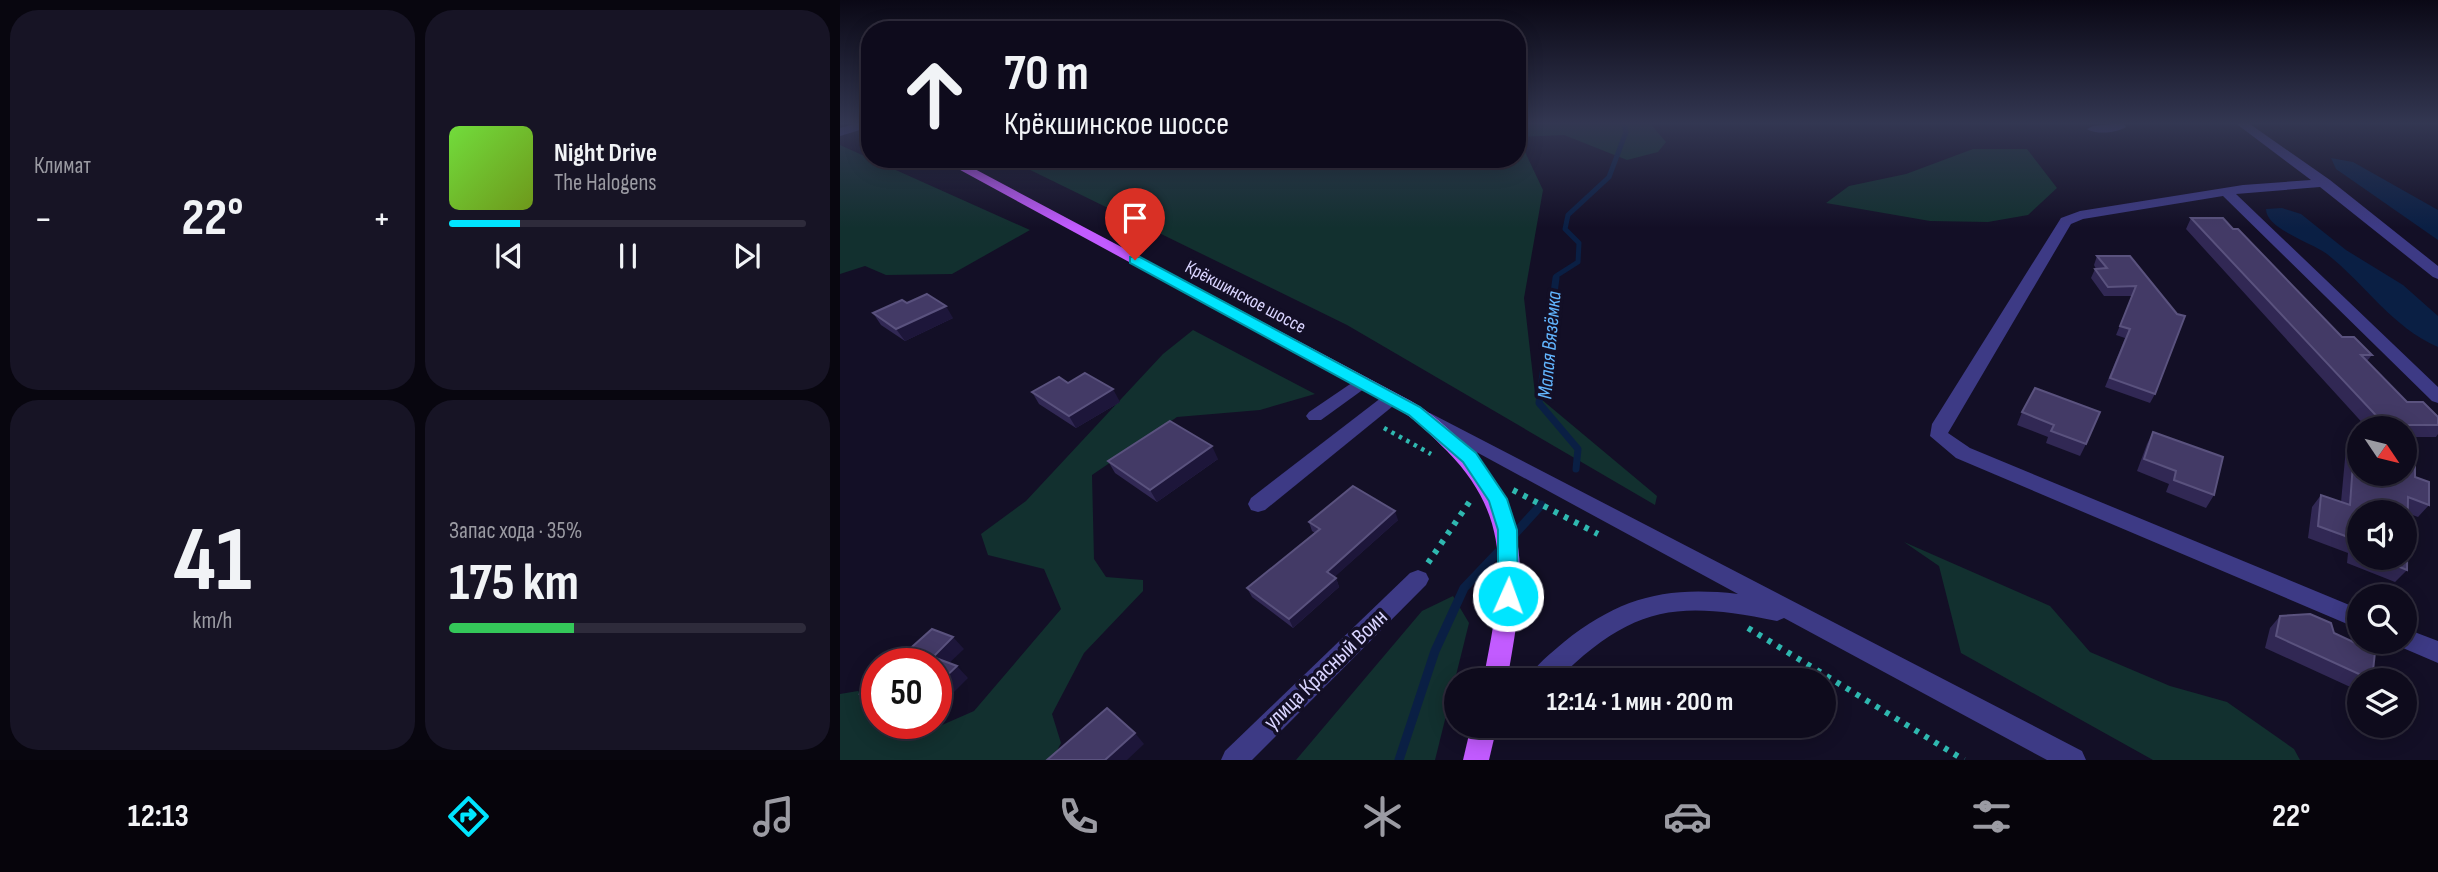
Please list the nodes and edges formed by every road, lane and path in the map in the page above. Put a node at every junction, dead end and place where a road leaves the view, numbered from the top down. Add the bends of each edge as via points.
1 (2289, 157) edge
2 (963, 168) edge
3 (2325, 183) junction
4 (2226, 192) junction
5 (2438, 274) edge
6 (1362, 382) junction
7 (2438, 397) edge
8 (1392, 398) junction
9 (1415, 411) junction
10 (1315, 416) dead end
11 (1367, 419) junction
12 (1438, 457) dead end
13 (1473, 495) dead end
14 (1258, 504) dead end
15 (1418, 579) joint
16 (2347, 614) edge
17 (1805, 619) junction
18 (1736, 620) dead end
19 (2417, 643) edge
20 (2438, 652) edge
21 (1497, 668) edge
22 (1553, 668) edge
23 (1481, 738) edge
24 (1490, 738) edge
25 (1476, 758) edge
26 (1234, 760) edge
27 (1964, 760) edge
28 (2073, 760) edge

1 - 3 street
2 - 6 main road, Крёкшинское шоссе
3 - 4 street
3 - 5 street
4 - 7 street
4 - 16 street via 2066,221 1939,429 1939,436 1999,469
6 - 8 main road, Крёкшинское шоссе
6 - 10 street
8 - 9 main road, Крёкшинское шоссе
8 - 11 street
9 - 17 street
9 - 21 main road, Крёкшинское шоссе via 1470,458 1503,513 1510,550
11 - 12 path
11 - 14 street
13 - 15 path
15 - 26 street, улица Красный Воин
17 - 22 street via 1716,598 1655,603 1594,631
17 - 28 street
18 - 27 path
19 - 20 street
23 - 25 main road
24 - 25 street

